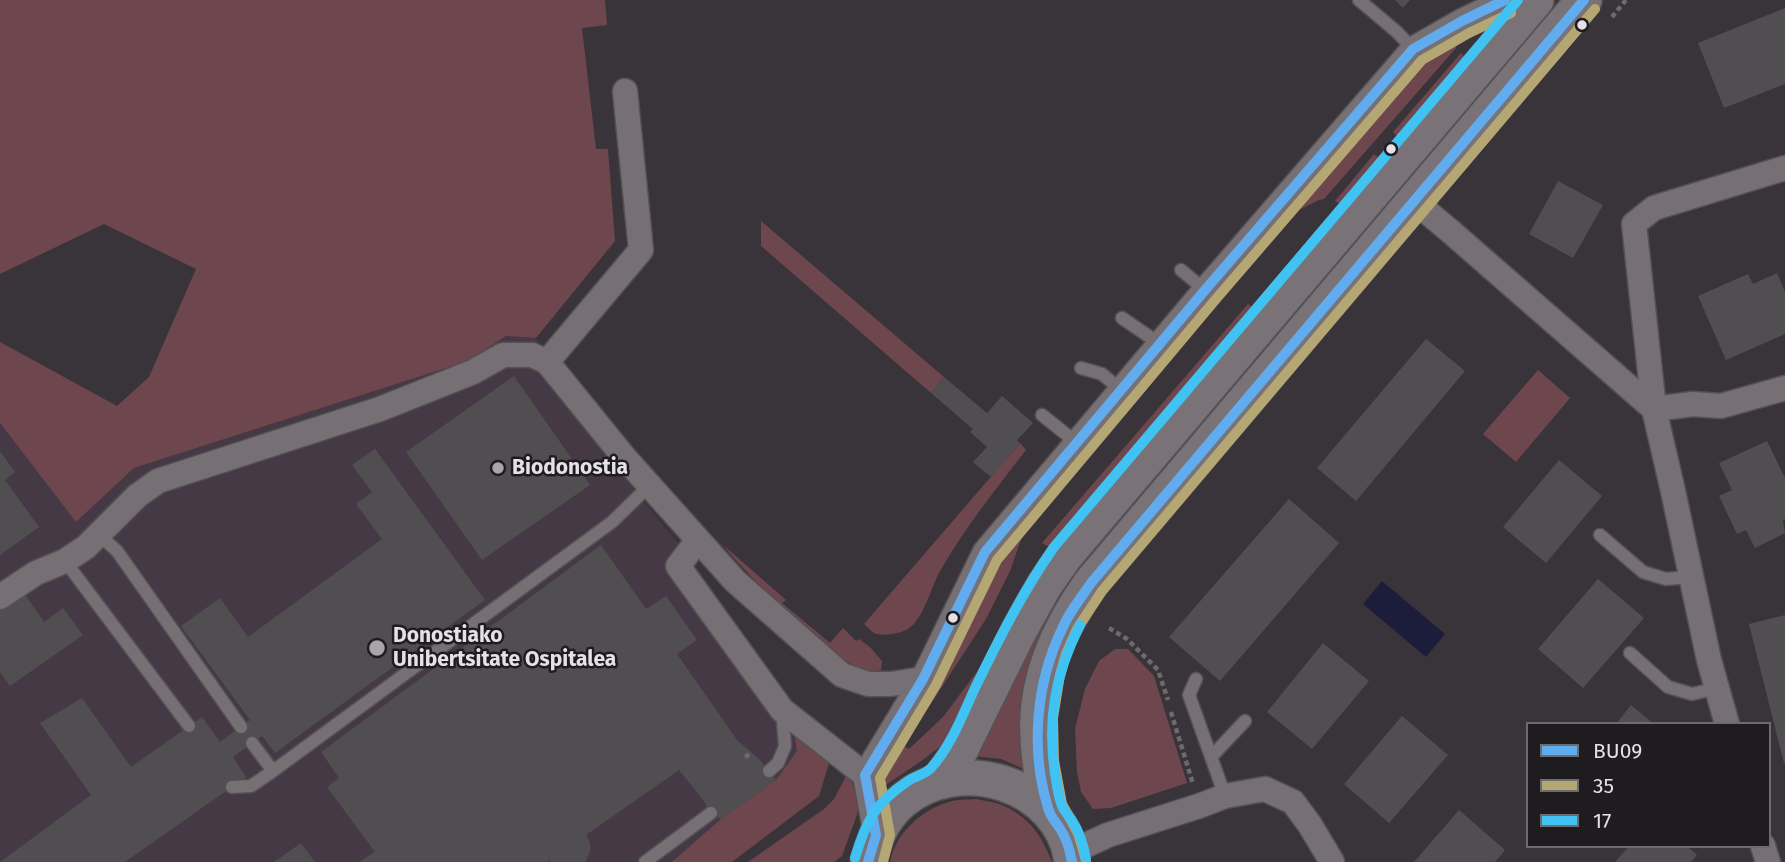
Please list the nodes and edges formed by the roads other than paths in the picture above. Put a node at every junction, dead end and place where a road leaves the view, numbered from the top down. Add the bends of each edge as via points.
1 (1359, 0) edge
2 (1505, 0) edge
3 (1536, 0) edge
4 (1584, 0) edge
5 (1413, 49) junction
6 (625, 91) dead end
7 (1785, 168) edge
8 (1414, 201) junction
9 (1181, 270) dead end
10 (1205, 290) junction
11 (1122, 318) dead end
12 (1160, 344) junction
13 (547, 362) junction
14 (1081, 368) dead end
15 (1785, 388) edge
16 (1121, 390) junction
17 (1654, 409) junction
18 (1042, 415) dead end
19 (1077, 443) junction
20 (649, 485) junction
21 (99, 534) junction
22 (1600, 535) dead end
23 (703, 537) junction
24 (65, 561) junction
25 (1691, 577) junction
26 (0, 597) edge
27 (1630, 653) dead end
28 (923, 679) junction
29 (1196, 679) dead end
30 (1717, 688) junction
31 (782, 710) junction
32 (1245, 721) dead end
33 (1726, 722) edge
34 (189, 726) dead end
35 (241, 727) dead end
36 (252, 743) dead end
37 (1211, 757) junction
38 (273, 771) junction
39 (769, 771) dead end
40 (865, 775) junction
41 (939, 781) junction
42 (232, 787) dead end
43 (1225, 796) junction
44 (1049, 812) junction
45 (711, 813) dead end
46 (872, 849) edge
47 (1072, 857) edge
48 (645, 862) edge
49 (1332, 862) edge

1 - 5 lane
2 - 5 street
3 - 41 main road via 1065,556 1044,586 960,751
4 - 8 main road
5 - 10 street
6 - 13 street via 640,250
7 - 17 street via 1654,208 1634,223
8 - 17 street
8 - 44 main road via 1091,583 1062,627 1039,704 1037,735
9 - 10 lane
10 - 12 street
11 - 12 lane
12 - 16 street
13 - 20 street
13 - 21 street via 532,355 503,355 473,372 380,409 158,481
14 - 16 lane via 1101,374
15 - 17 street via 1721,405
16 - 19 street
17 - 25 street
18 - 19 lane
19 - 28 street via 985,552
20 - 23 street
20 - 38 lane via 612,522
21 - 24 street
21 - 35 lane via 117,551
22 - 25 lane via 1643,572 1666,579
23 - 28 street via 735,580 842,675 868,684
23 - 31 street via 678,566
24 - 26 street via 36,573
24 - 34 lane
25 - 30 street
27 - 30 lane via 1668,687 1692,694
28 - 40 street
29 - 37 lane via 1189,695
30 - 33 street
31 - 39 lane via 785,746
31 - 40 street
32 - 37 lane
36 - 38 lane
37 - 43 lane
38 - 42 lane via 251,786
40 - 46 street
41 - 44 main road via 968,777 998,781 1026,793
41 - 46 main road via 919,790 887,817
43 - 47 street via 1108,835
43 - 49 street via 1265,789 1293,802
44 - 47 main road
45 - 48 lane

